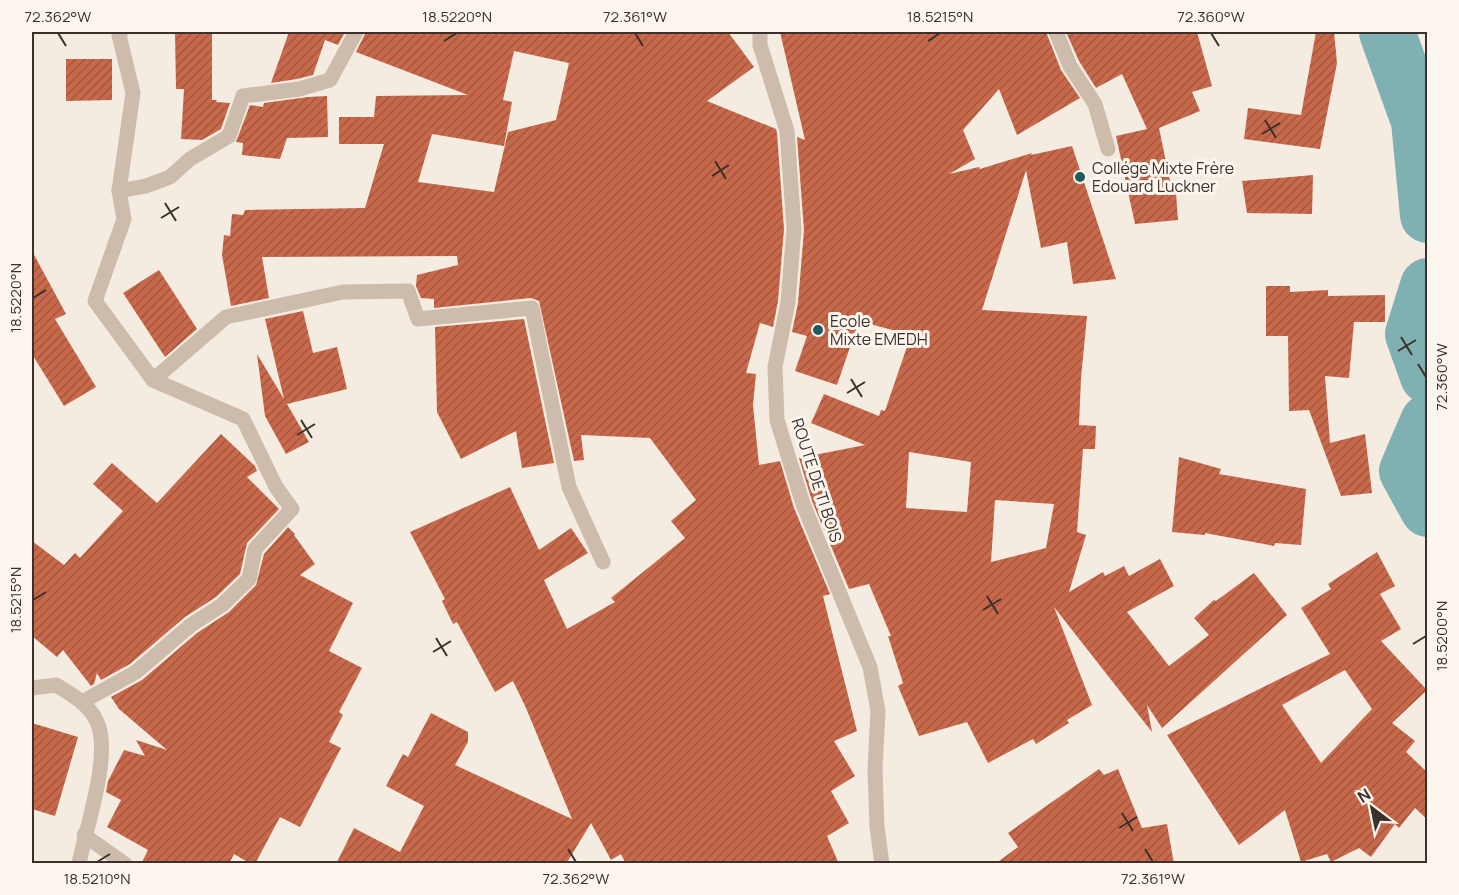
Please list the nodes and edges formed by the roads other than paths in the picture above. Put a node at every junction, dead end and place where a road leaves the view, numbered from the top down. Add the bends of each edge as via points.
1 (121, 32) edge
2 (356, 32) edge
3 (760, 32) edge
4 (1056, 32) edge
5 (1107, 148) dead end
6 (119, 191) junction
7 (153, 380) junction
8 (603, 562) dead end
9 (32, 688) edge
10 (82, 702) junction
11 (84, 835) junction
12 (79, 864) edge
13 (125, 864) edge
14 (882, 864) edge

1 - 6 street via 133,93
2 - 6 street via 330,80 243,96 229,136 190,159 170,177
3 - 14 street, ROUTE DE TI BOIS via 760,45 787,131 794,229 788,302 775,368 777,420 803,504 870,667 878,711 875,770
4 - 5 street via 1070,66 1095,104
6 - 7 street via 124,219 95,301
7 - 8 street via 226,317 343,292 408,291 418,319 532,308 569,487
7 - 10 street via 243,419 276,487 292,508 255,549 249,579 222,605 191,625 136,672
9 - 10 street via 56,685
10 - 11 street via 97,721 103,744
11 - 12 street
11 - 13 street

